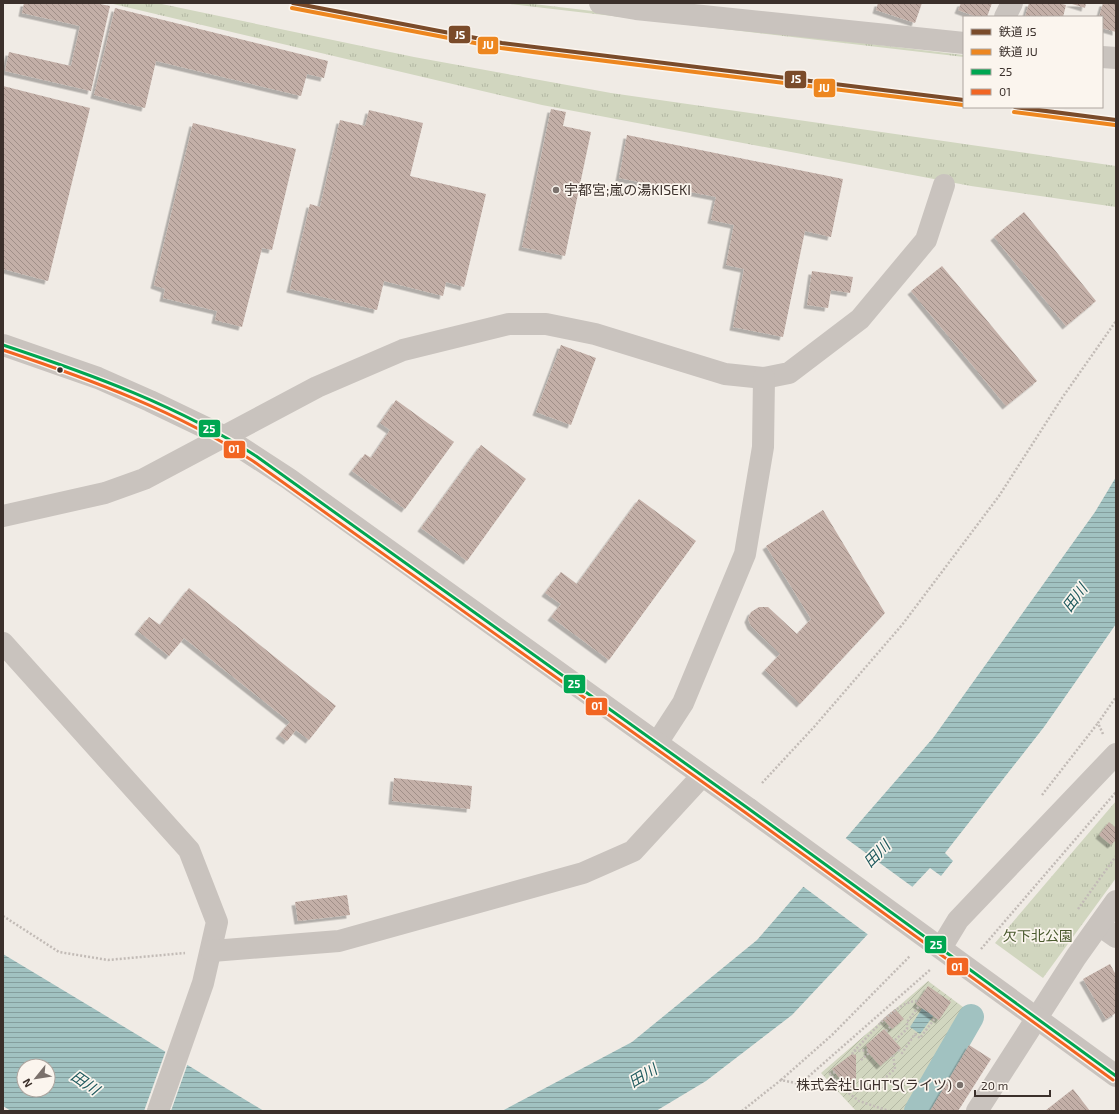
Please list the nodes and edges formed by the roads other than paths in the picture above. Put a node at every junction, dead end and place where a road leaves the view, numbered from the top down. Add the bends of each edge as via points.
1 (600, 3) edge
2 (1012, 3) edge
3 (741, 11) edge
4 (1006, 16) edge
5 (963, 43) edge
6 (1103, 57) edge
7 (1116, 58) edge
8 (944, 185) dead end
9 (3, 345) edge
10 (764, 378) junction
11 (223, 436) junction
12 (3, 516) edge
13 (4, 646) edge
14 (657, 743) junction
15 (1110, 746) edge
16 (702, 776) junction
17 (1116, 901) edge
18 (1108, 931) edge
19 (941, 948) junction
20 (212, 951) junction
21 (1116, 1076) edge
22 (158, 1111) edge
23 (977, 1111) edge

1 - 3 street via 636,9
2 - 4 street
3 - 5 street
6 - 7 street
8 - 10 street via 926,240 860,319 789,372
9 - 11 street via 98,378
10 - 11 street via 725,374 595,334 546,324 509,324 404,350 317,387
10 - 14 street via 763,447 745,554 683,703
11 - 12 street via 144,479 105,493
11 - 14 street via 289,479
13 - 20 street via 189,850 217,922
14 - 16 street
15 - 19 street via 958,920
16 - 19 street, bridge
16 - 20 street via 633,851 583,873 339,941
17 - 18 street
18 - 23 street via 1076,957
19 - 21 street, bridge
20 - 22 street via 189,1026

